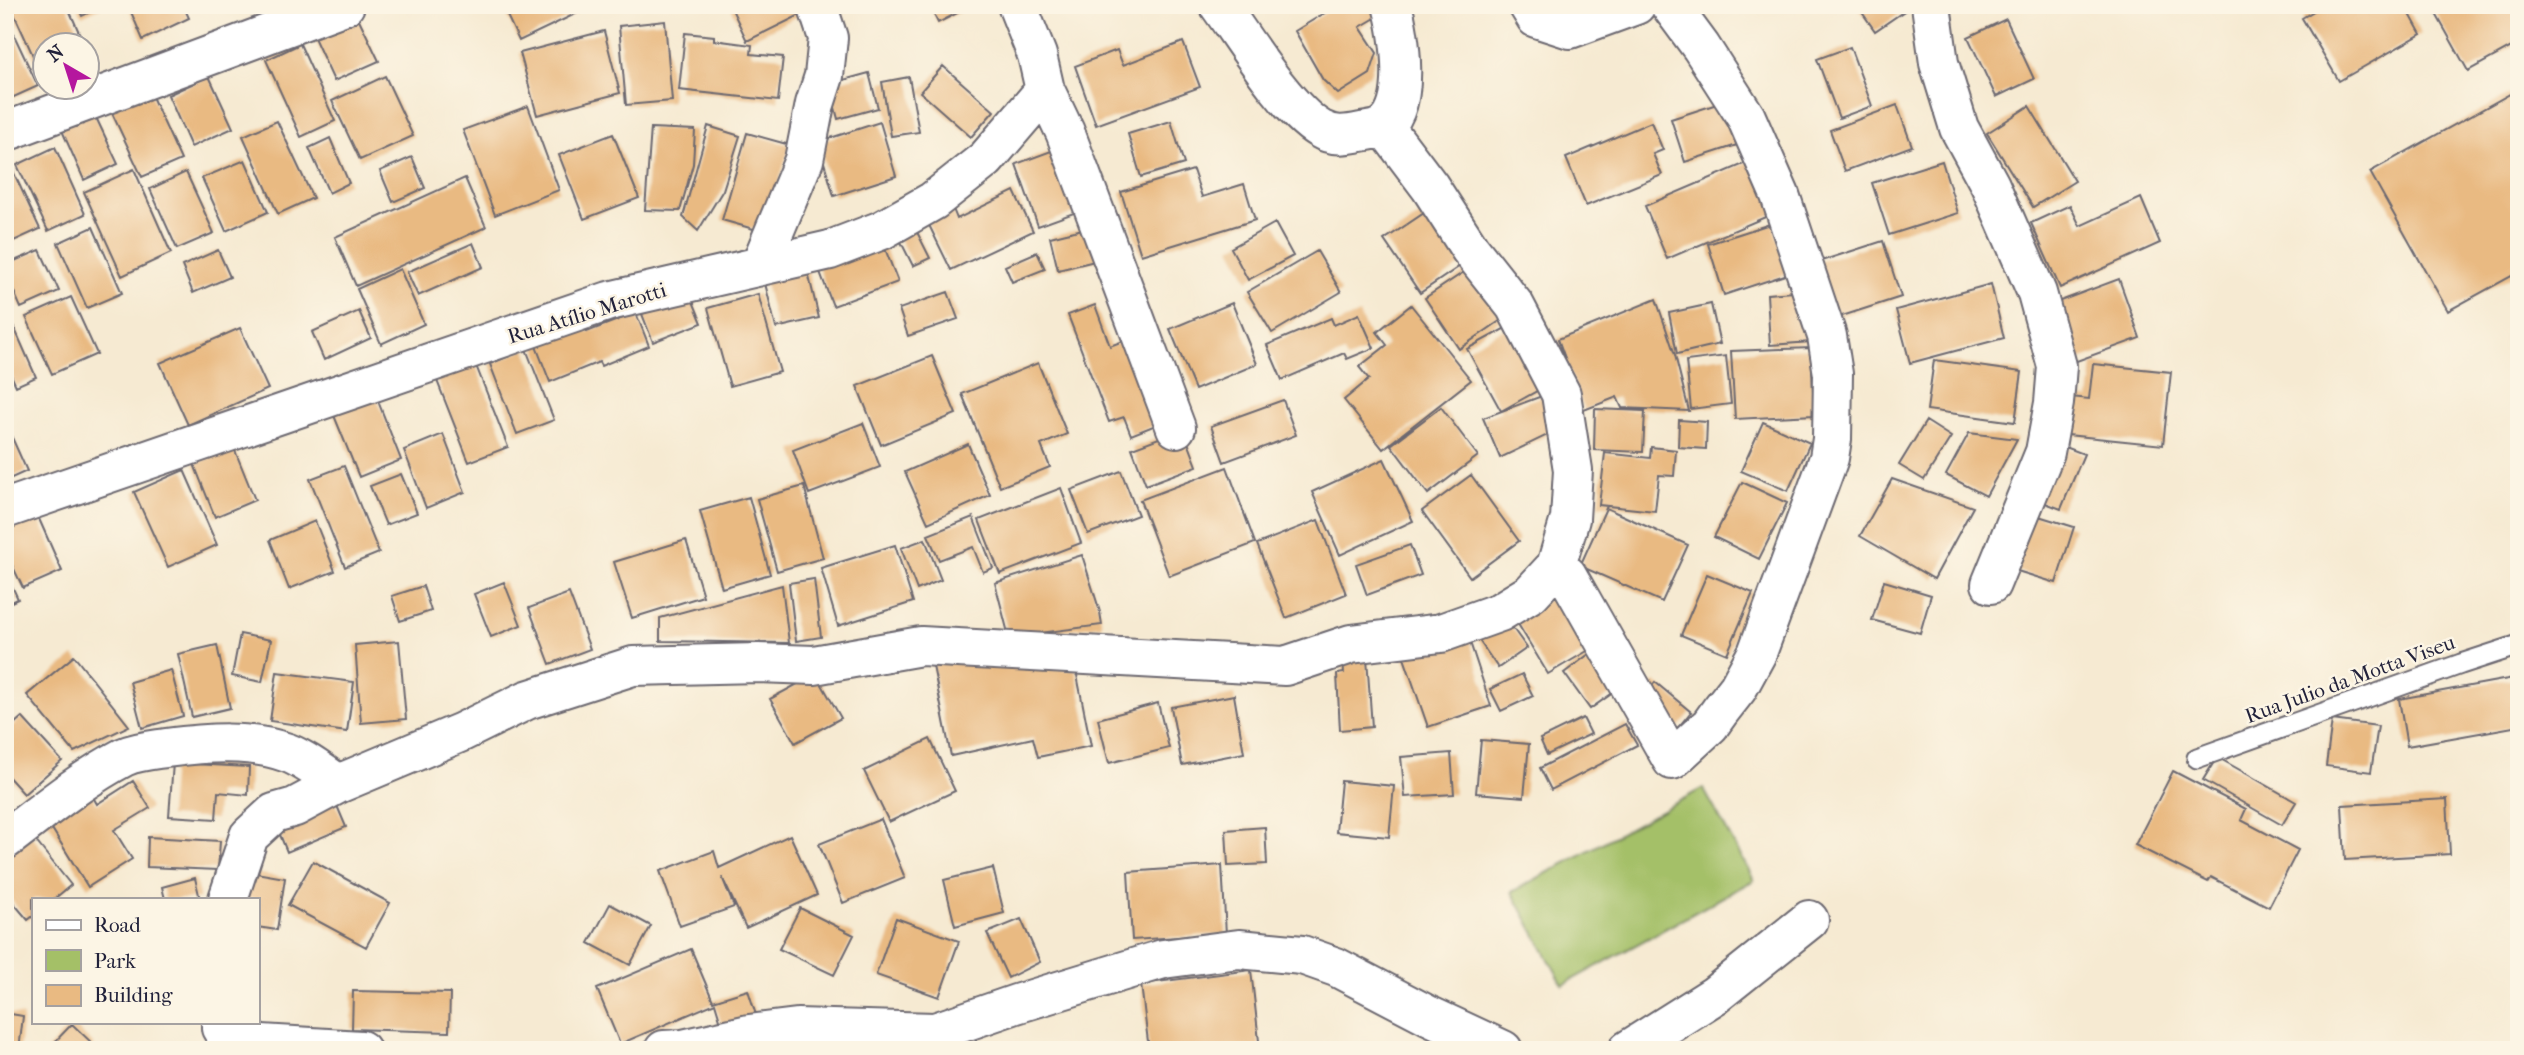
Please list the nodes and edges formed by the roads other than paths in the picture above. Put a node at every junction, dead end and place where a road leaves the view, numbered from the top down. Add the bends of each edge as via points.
1 (817, 5) edge
2 (1017, 5) edge
3 (1219, 5) edge
4 (1392, 5) edge
5 (1528, 5) edge
6 (1636, 5) edge
7 (1670, 5) edge
8 (1931, 5) edge
9 (337, 9) edge
10 (1045, 90) junction
11 (1384, 126) junction
12 (5, 132) edge
13 (760, 266) junction
14 (1176, 428) dead end
15 (5, 509) edge
16 (1556, 566) junction
17 (1991, 584) dead end
18 (2519, 645) edge
19 (2197, 758) dead end
20 (338, 784) junction
21 (5, 840) edge
22 (228, 898) edge
23 (1809, 920) dead end
24 (1428, 1015) junction
25 (221, 1024) edge
26 (361, 1050) edge
27 (664, 1050) edge
28 (1455, 1050) edge
29 (1503, 1050) edge
30 (1628, 1050) edge

1 - 13 street via 828,38 824,76 804,160
2 - 10 street
3 - 11 street via 1302,115 1320,130 1347,135
4 - 11 street via 1401,71 1397,108
5 - 6 street via 1536,18 1570,29
7 - 16 street via 1746,117 1780,195 1827,336 1833,374 1829,458 1756,653 1738,688 1672,760 1567,575
8 - 17 street via 1939,64 1959,128 1990,185 2037,293 2057,366 2045,452
9 - 12 street
10 - 13 street, Rua Atílio Marotti via 986,159 933,201 882,230 830,250
10 - 14 street
11 - 16 street via 1515,306 1561,394 1573,470 1570,519
13 - 15 street, Rua Atílio Marotti via 609,301
16 - 20 street via 1531,593 1500,612 1441,633 1351,644 1285,666 921,646 814,665 633,666 527,700
18 - 19 lane, Rua Julio da Motta Viseu
20 - 21 street via 300,758 237,743 139,752 53,803
20 - 22 street via 274,813 249,836
23 - 30 street via 1715,995
24 - 27 street via 1336,967 1302,955 1239,949 1163,959 935,1032 797,1028
24 - 28 street
24 - 29 street
25 - 26 street via 231,1042

